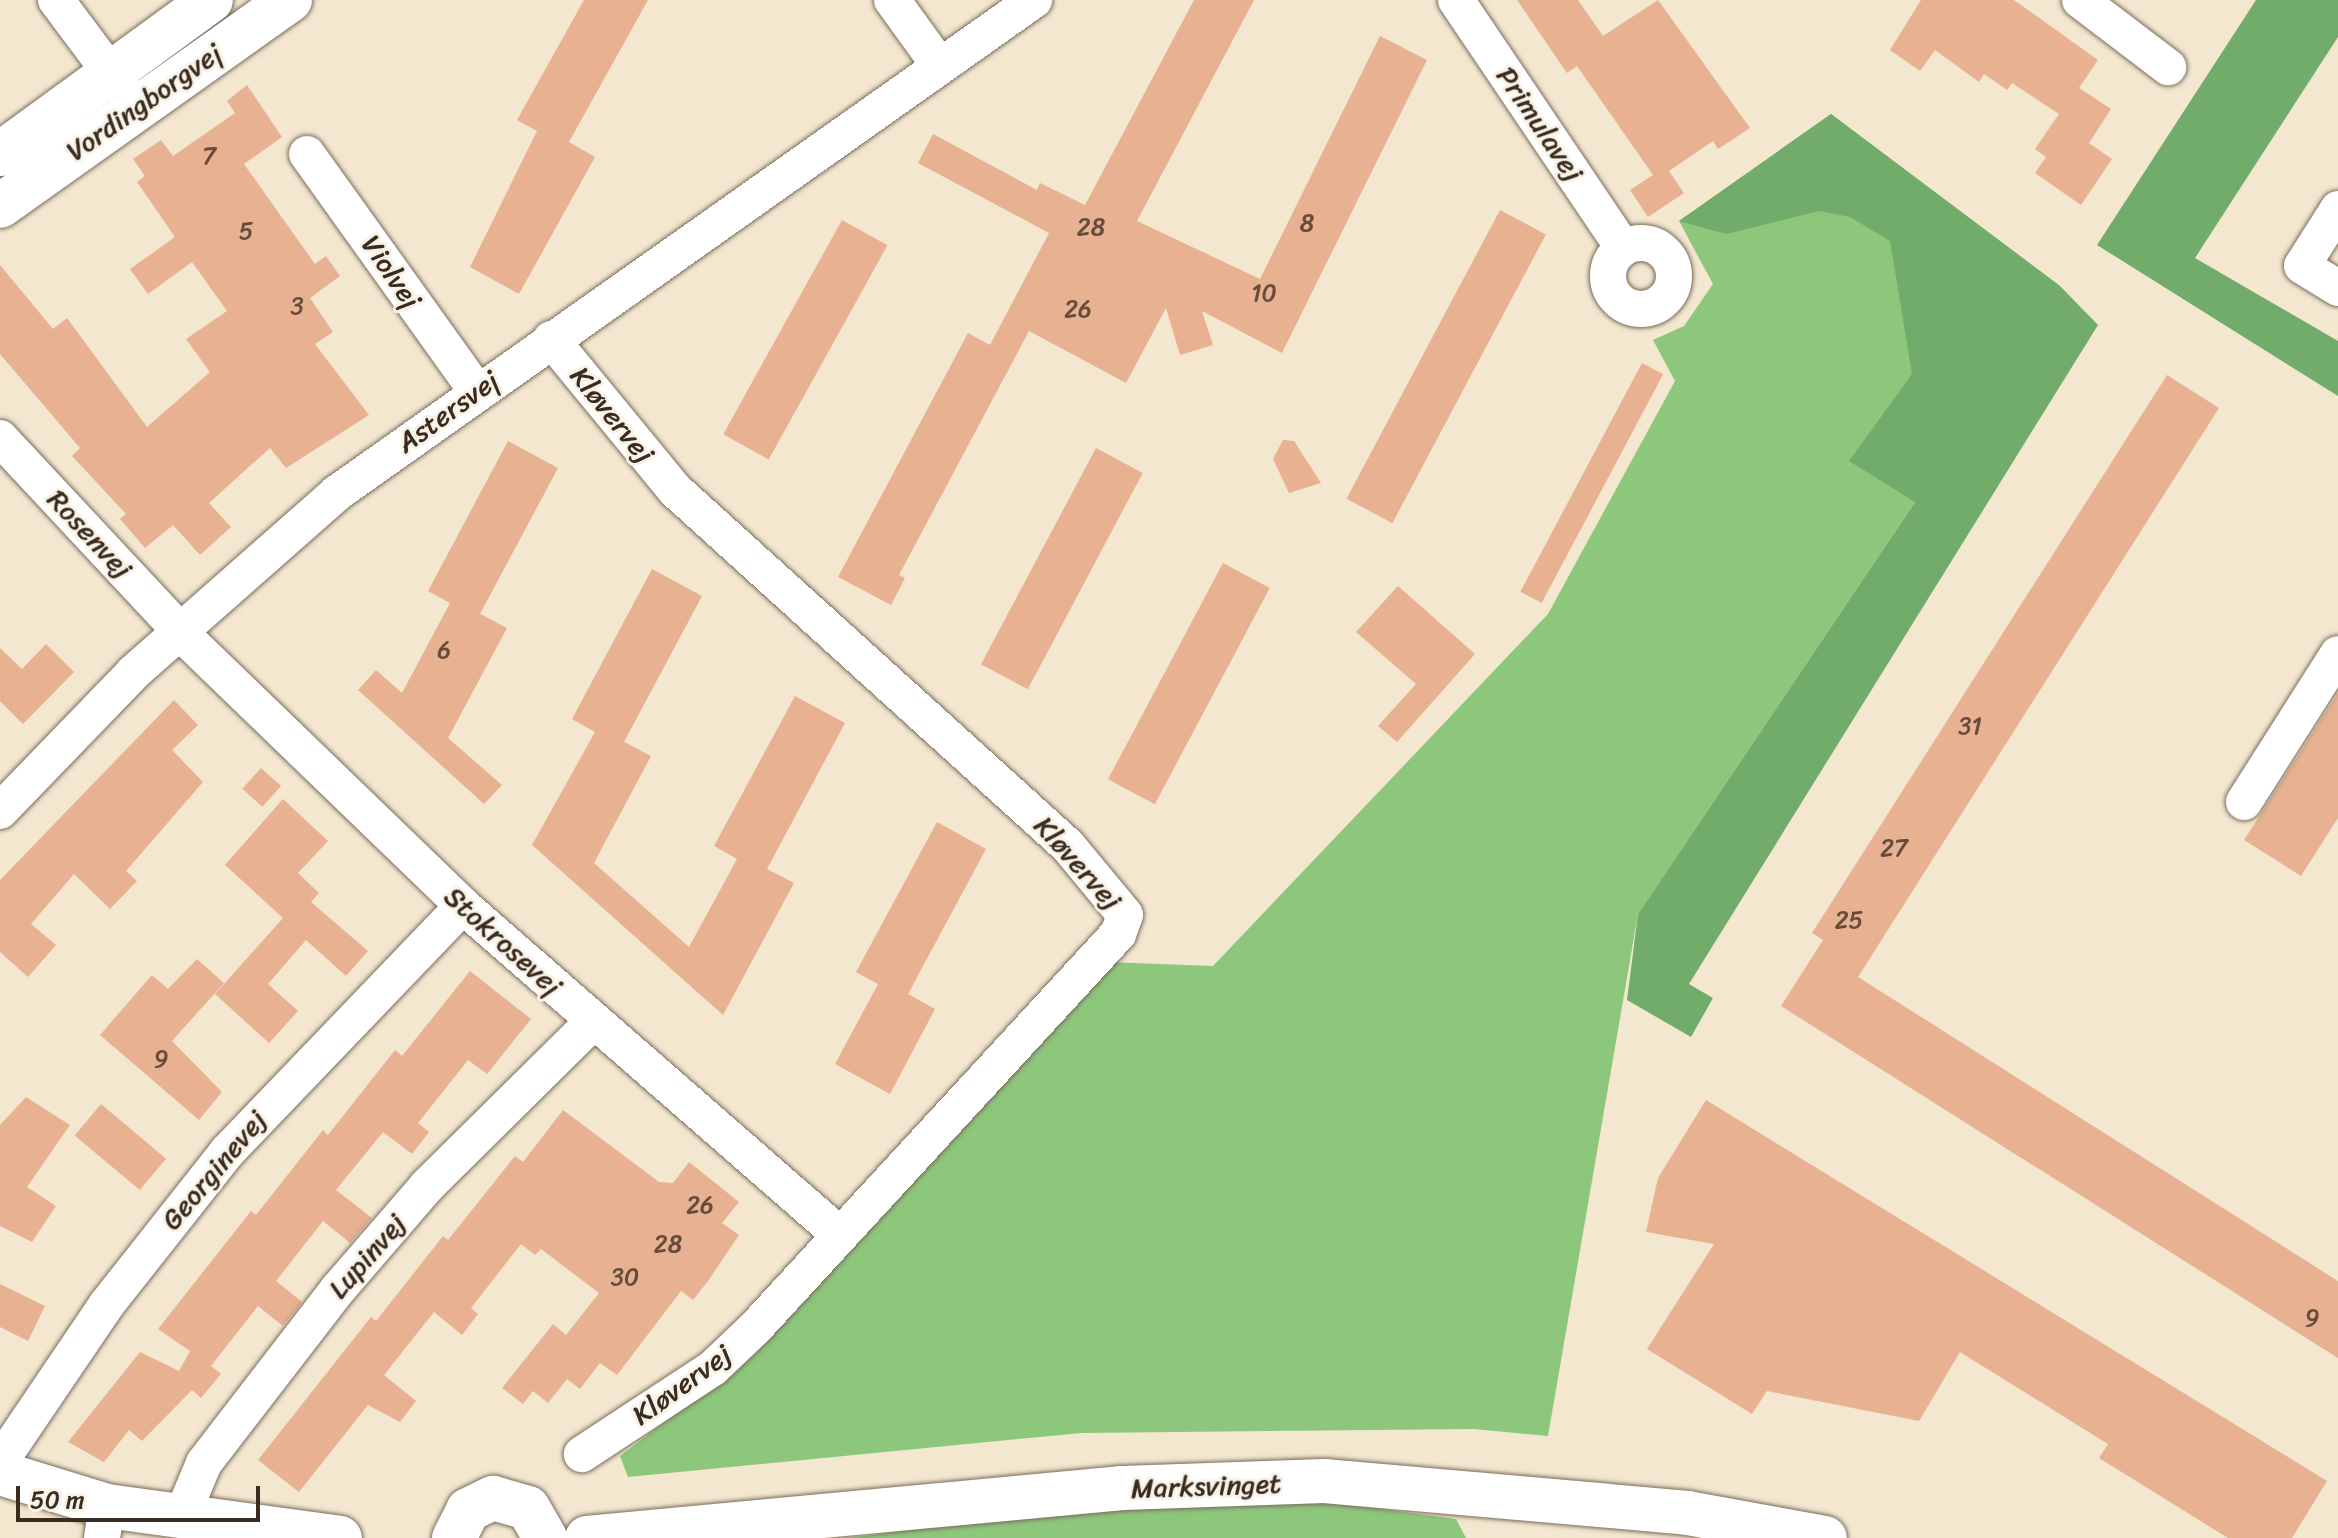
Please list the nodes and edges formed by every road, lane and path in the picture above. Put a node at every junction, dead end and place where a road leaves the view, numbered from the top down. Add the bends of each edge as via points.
1 (56, 0) edge
2 (211, 0) edge
3 (290, 0) edge
4 (892, 0) edge
5 (1034, 0) edge
6 (1456, 0) edge
7 (2080, 0) edge
8 (939, 65) junction
9 (2168, 67) dead end
10 (111, 72) junction
11 (136, 107) junction
12 (0, 154) edge
13 (307, 154) dead end
14 (0, 206) edge
15 (2338, 209) edge
16 (1623, 248) dead end
17 (2338, 288) edge
18 (551, 339) junction
19 (476, 390) junction
20 (0, 438) edge
21 (180, 631) junction
22 (2338, 654) edge
23 (2244, 802) dead end
24 (0, 811) edge
25 (463, 906) junction
26 (592, 1023) junction
27 (840, 1235) junction
28 (582, 1454) dead end
29 (0, 1462) edge
30 (0, 1473) edge
31 (181, 1518) junction
32 (105, 1522) edge
33 (340, 1538) edge
34 (454, 1538) edge
35 (545, 1538) edge
36 (587, 1538) edge
37 (1825, 1538) edge

1 - 10 street
2 - 10 street, Vordingborgvej
3 - 11 street, Vordingborgvej
4 - 8 street
5 - 8 street, Astersvej
6 - 16 street, Primulavej
7 - 9 street
8 - 18 street, Astersvej
10 - 11 street
10 - 12 street, Vordingborgvej
11 - 14 street, Vordingborgvej
13 - 19 street, Violvej
15 - 17 street via 2302,266
18 - 19 street, Astersvej
18 - 27 street, Kløvervej via 675,490 1068,846 1125,915 1118,934
19 - 21 street, Astersvej via 337,493
20 - 21 street, Rosenvej
21 - 24 street, Astersvej
21 - 25 street, Stokrosevej
22 - 23 street
25 - 26 street, Stokrosevej
25 - 29 street, Georginevej via 227,1152 107,1304
26 - 27 street, Stokrosevej
26 - 31 street, Lupinvej via 427,1186 339,1288 204,1463
27 - 28 street, Kløvervej via 713,1368
30 - 32 street
31 - 32 street
31 - 33 street
34 - 35 street via 468,1510 506,1498 536,1514
36 - 37 street, Marksvinget via 1123,1488 1324,1481 1688,1513

